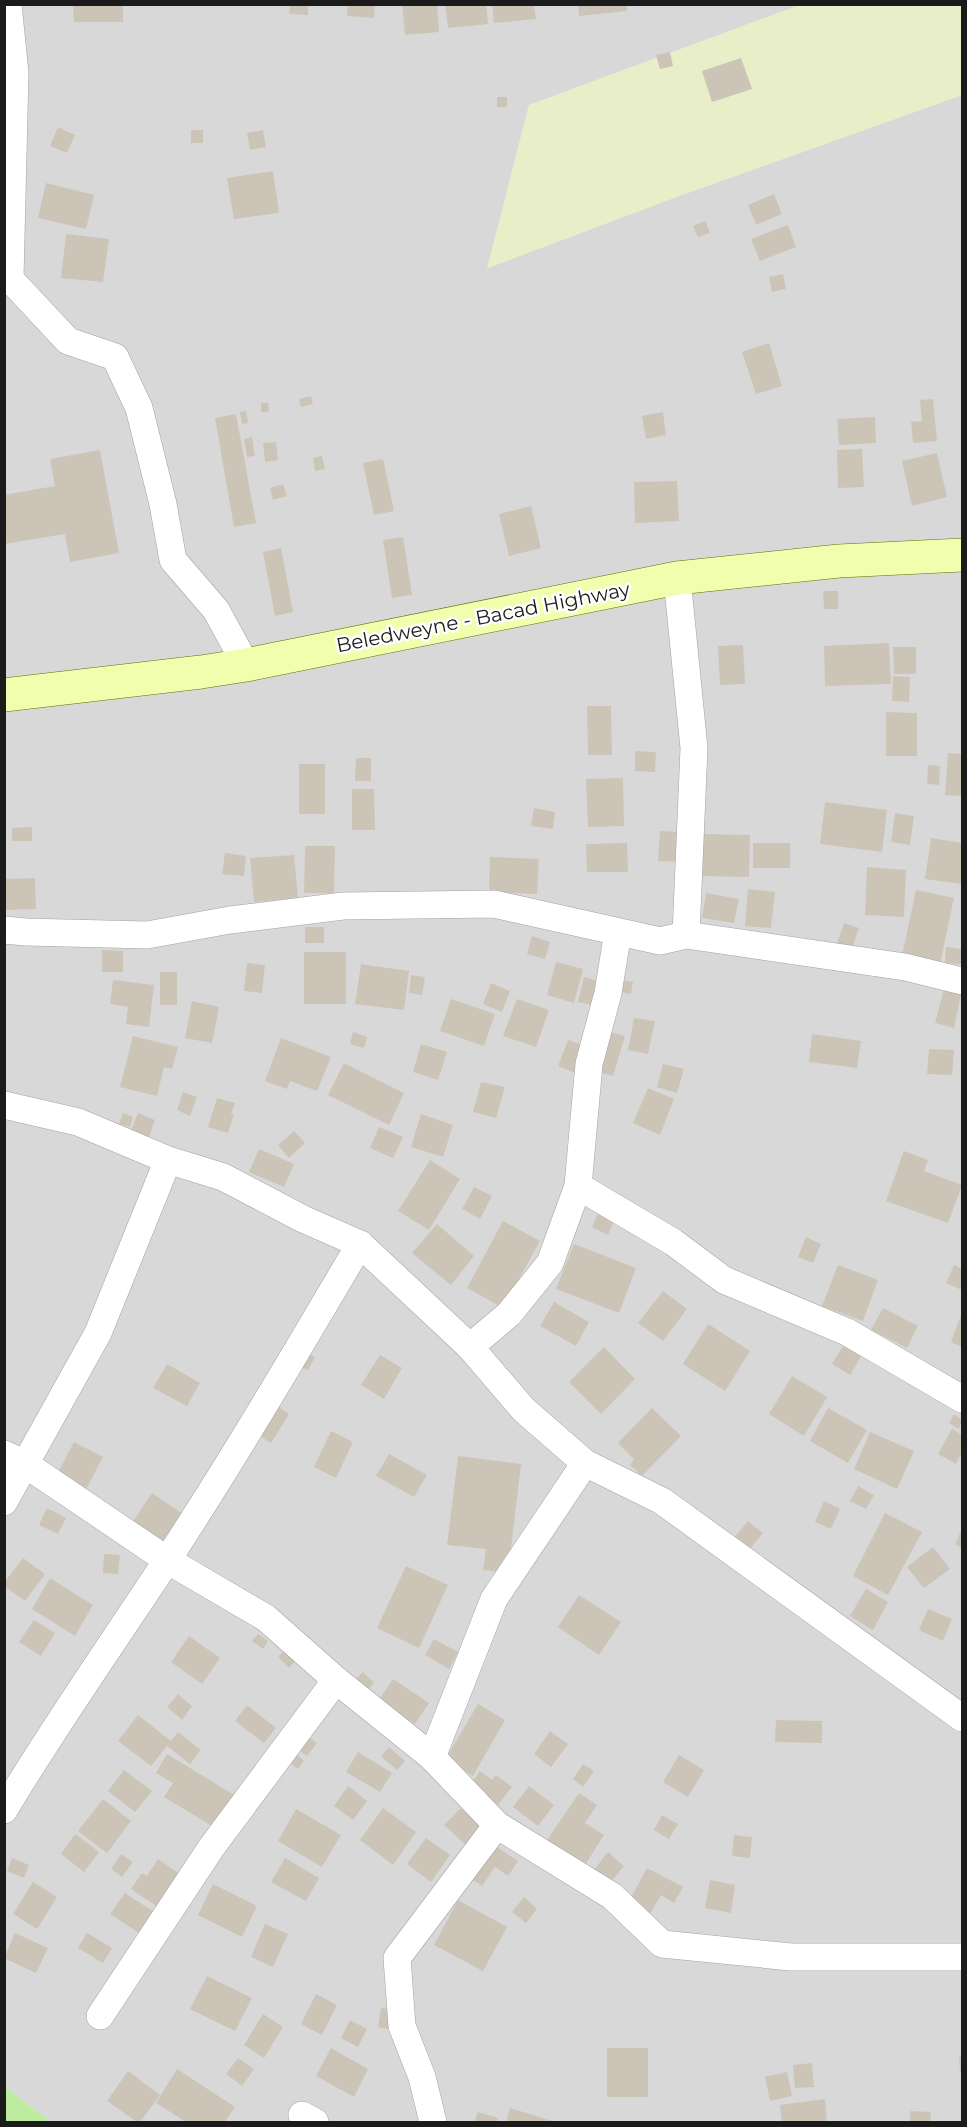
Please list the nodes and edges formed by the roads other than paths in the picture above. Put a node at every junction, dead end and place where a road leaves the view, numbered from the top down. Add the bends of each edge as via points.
1 (8, 4) edge
2 (8, 277) edge
3 (963, 555) edge
4 (677, 578) junction
5 (246, 665) junction
6 (4, 695) edge
7 (4, 930) edge
8 (618, 933) junction
9 (686, 935) junction
10 (963, 981) edge
11 (4, 1105) edge
12 (168, 1161) junction
13 (578, 1186) junction
14 (360, 1244) junction
15 (470, 1347) junction
16 (963, 1399) edge
17 (15, 1459) edge
18 (585, 1463) junction
19 (4, 1502) edge
20 (167, 1560) junction
21 (336, 1680) junction
22 (963, 1718) edge
23 (432, 1757) junction
24 (4, 1809) edge
25 (497, 1826) junction
26 (963, 1957) edge
27 (100, 2016) dead end
28 (433, 2122) edge

1 - 2 street via 15,73
2 - 5 street via 68,341 115,357 139,408 173,560 216,610
3 - 4 street, Beledweyne - Bacad Highway via 839,561
4 - 5 street, Beledweyne - Bacad Highway
4 - 9 street via 694,748
5 - 6 street, Beledweyne - Bacad Highway
7 - 8 street via 147,935 343,906 494,904
8 - 9 street via 660,941
8 - 13 street via 608,993 589,1064
9 - 10 street via 905,967
11 - 12 street via 78,1122
12 - 14 street via 223,1177
12 - 17 street via 98,1334
13 - 15 street via 550,1263 509,1314
13 - 16 street via 673,1242 724,1280 847,1332
14 - 15 street
14 - 20 street
15 - 18 street via 524,1410
17 - 19 street
17 - 20 street
18 - 22 street via 662,1501
18 - 23 street via 494,1599
20 - 21 street via 266,1618
20 - 24 street
21 - 23 street
21 - 27 street via 211,1848
23 - 25 street
25 - 26 street via 612,1896 662,1944 791,1957
25 - 28 street via 398,1958 402,2026 422,2077

